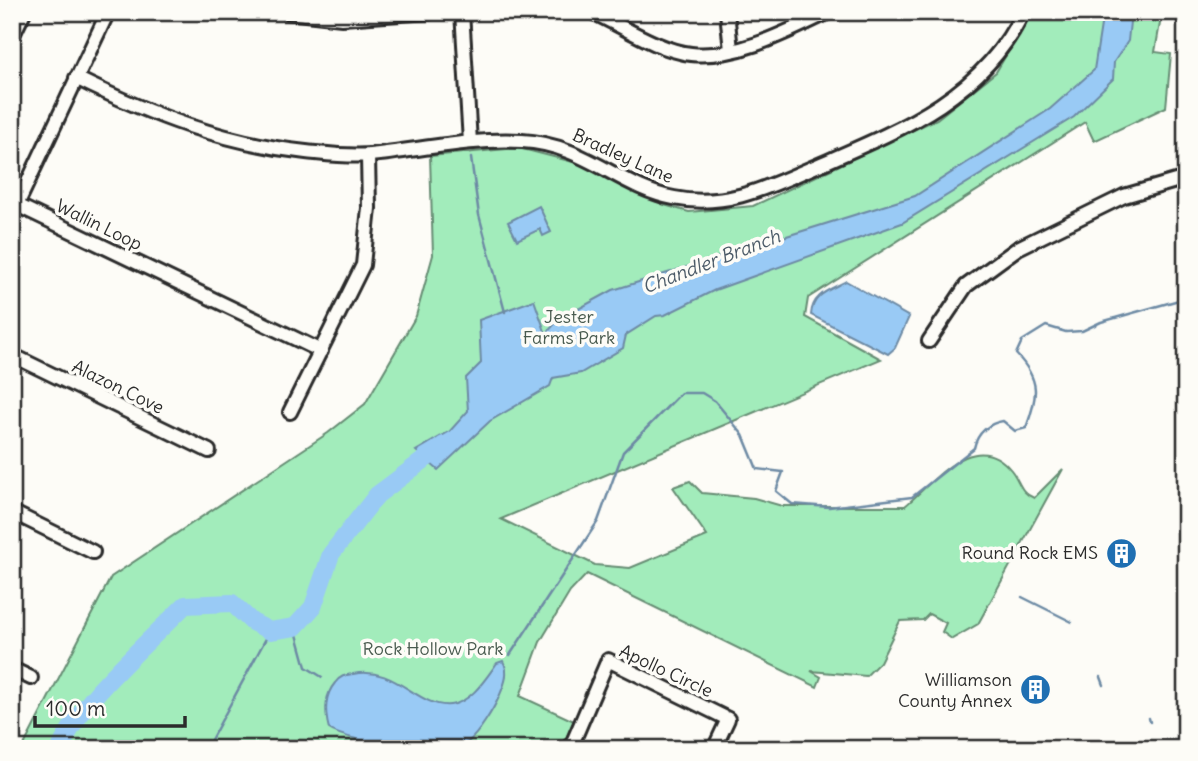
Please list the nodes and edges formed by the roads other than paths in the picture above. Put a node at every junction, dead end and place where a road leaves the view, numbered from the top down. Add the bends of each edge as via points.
1 (24, 12) edge
2 (108, 12) edge
3 (287, 12) edge
4 (429, 12) edge
5 (462, 12) edge
6 (592, 12) edge
7 (727, 12) edge
8 (829, 12) edge
9 (1023, 12) edge
10 (12, 37) edge
11 (732, 50) junction
12 (76, 78) junction
13 (470, 142) junction
14 (368, 156) junction
15 (1186, 178) edge
16 (929, 341) dead end
17 (321, 351) junction
18 (12, 355) edge
19 (290, 412) dead end
20 (209, 451) dead end
21 (12, 512) edge
22 (93, 552) dead end
23 (12, 669) edge
24 (31, 678) dead end
25 (570, 749) edge
26 (714, 749) edge

1 - 10 street
2 - 12 street, Wallin Loop
3 - 4 street via 342,18
5 - 13 street
6 - 11 street via 678,51 707,54
7 - 11 street
8 - 11 street
9 - 13 street, Bradley Lane via 989,65 934,111 882,138 743,196 703,202 672,198 552,144
12 - 14 street, Bradley Lane via 215,136 279,149
12 - 17 street, Wallin Loop via 16,205
13 - 14 street, Bradley Lane
14 - 17 street via 363,265
15 - 16 street via 1124,197 1018,248 966,286
17 - 19 street
18 - 20 street, Alazon Cove
21 - 22 street
23 - 24 street
25 - 26 street, Apollo Circle via 607,660 728,719

